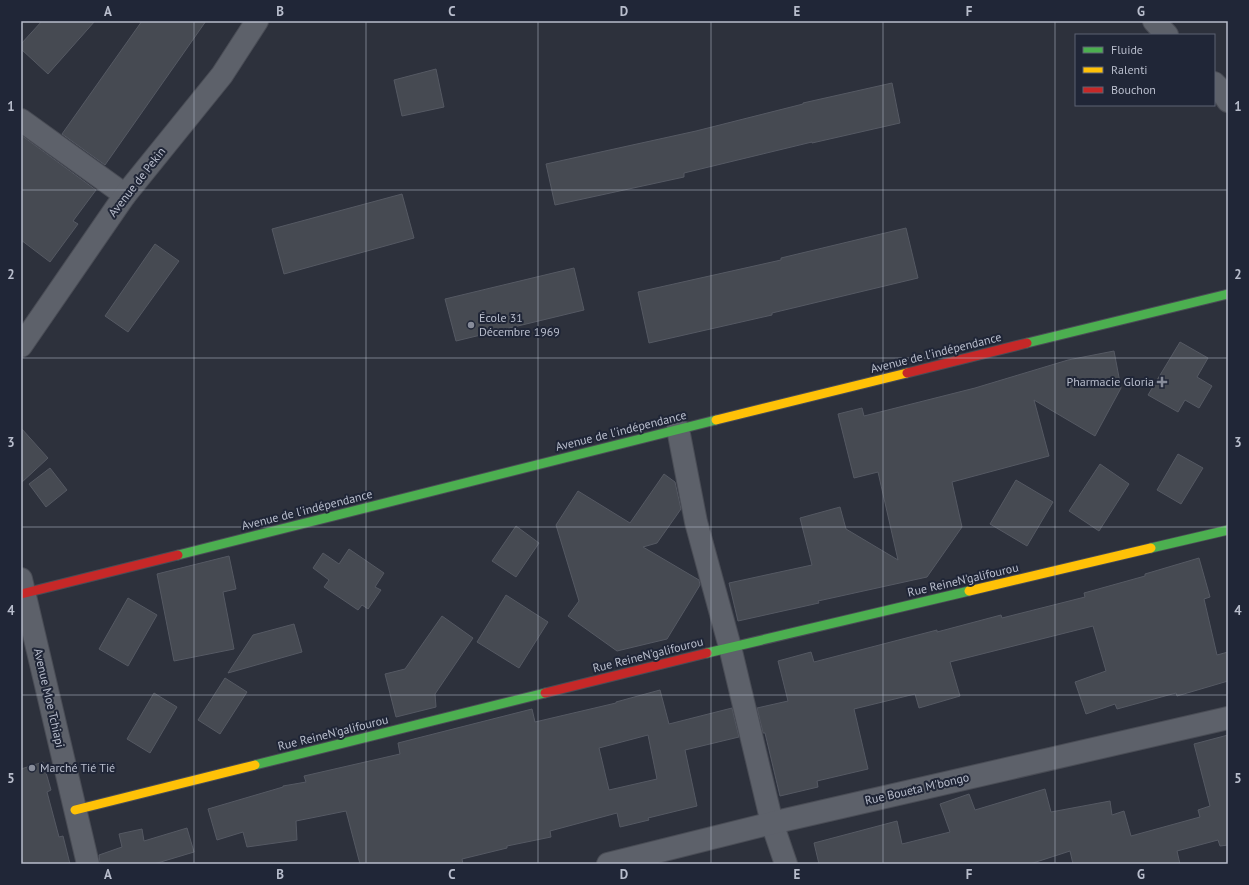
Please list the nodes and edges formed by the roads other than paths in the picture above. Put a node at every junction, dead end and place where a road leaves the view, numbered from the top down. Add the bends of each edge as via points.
1 (257, 21) edge
2 (1154, 21) edge
3 (1166, 34) edge
4 (1215, 84) edge
5 (1228, 101) edge
6 (21, 120) edge
7 (124, 195) junction
8 (1228, 294) edge
9 (21, 346) edge
10 (678, 429) junction
11 (1228, 530) edge
12 (22, 588) edge
13 (730, 647) junction
14 (1228, 718) edge
15 (75, 810) junction
16 (772, 823) junction
17 (88, 864) edge
18 (608, 864) edge
19 (786, 864) edge

1 - 7 street, Avenue de Pekin via 222,75
2 - 3 street
4 - 5 street
6 - 7 street
7 - 9 street, Avenue de Pekin
8 - 10 street, Avenue de l'indépendance
10 - 12 street, Avenue de l'indépendance
10 - 13 street via 696,522
11 - 13 street, Rue ReineN'galifourou
12 - 15 street, Avenue Moe Tchiapi
13 - 15 street, Rue ReineN'galifourou
13 - 16 street
14 - 16 street, Rue Boueta M'bongo
15 - 17 street, Avenue Moe Tchiapi
16 - 18 street, Rue Boueta M'bongo
16 - 19 street

